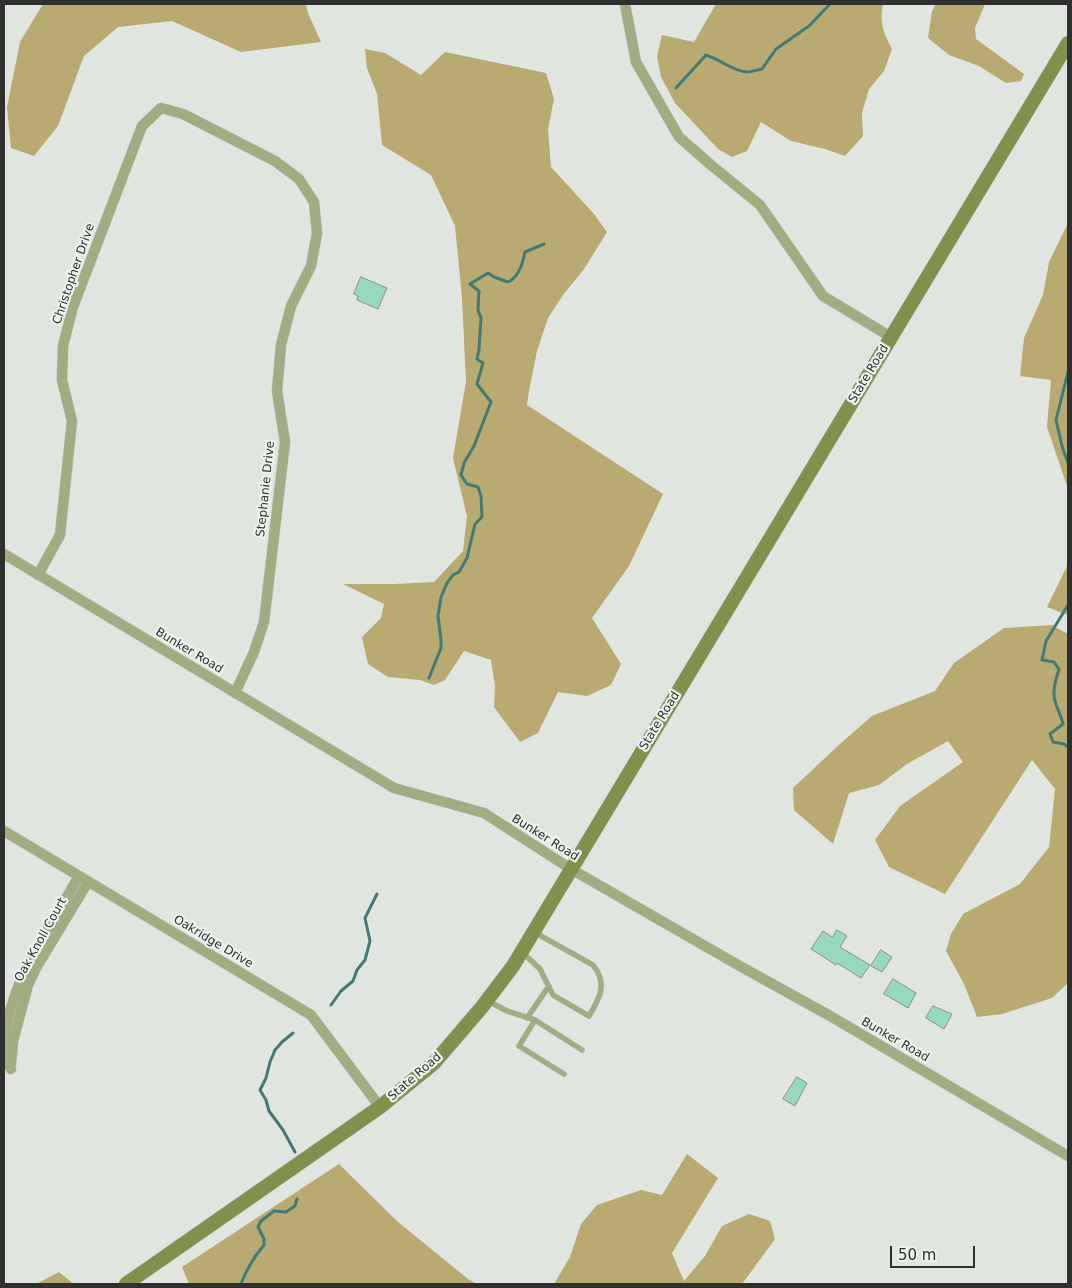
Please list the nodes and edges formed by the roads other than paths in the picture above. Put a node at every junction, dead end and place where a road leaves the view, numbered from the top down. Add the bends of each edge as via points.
1 (625, 4) edge
2 (1068, 43) edge
3 (161, 108) joint
4 (892, 336) junction
5 (4, 554) edge
6 (38, 574) junction
7 (235, 693) junction
8 (4, 831) edge
9 (571, 869) junction
10 (84, 879) junction
11 (534, 931) junction
12 (522, 952) junction
13 (549, 986) junction
14 (487, 1000) junction
15 (527, 1018) junction
16 (535, 1020) junction
17 (582, 1050) dead end
18 (564, 1074) dead end
19 (380, 1107) junction
20 (1068, 1156) edge
21 (126, 1284) edge

1 - 4 street via 636,62 679,137 760,205 824,296
2 - 4 main road, State Road
3 - 6 street, Christopher Drive via 142,126 73,307 63,346 62,380 72,421 60,535
3 - 7 street, Stephanie Drive via 183,114 275,161 299,179 314,202 317,233 311,266 291,306 281,345 277,391 285,442 264,622
4 - 9 main road, State Road
5 - 6 street, Bunker Road
6 - 7 street, Bunker Road
7 - 9 street, Bunker Road via 394,788 484,813
8 - 10 street, Oakridge Drive
9 - 11 main road, State Road
9 - 20 street, Bunker Road
10 - 10 street, Oak Knoll Court via 25,969 5,1030 4,1048 11,1069 13,1041 28,985
10 - 19 street, Oakridge Drive via 311,1015
11 - 12 main road, State Road
11 - 13 lane via 593,965 600,973 602,990 589,1016 553,995
12 - 13 lane via 540,969
12 - 14 main road, State Road
13 - 15 lane
14 - 15 lane
14 - 19 main road, State Road via 434,1064
15 - 16 lane
16 - 17 lane
16 - 18 lane via 519,1046
19 - 21 main road, State Road

